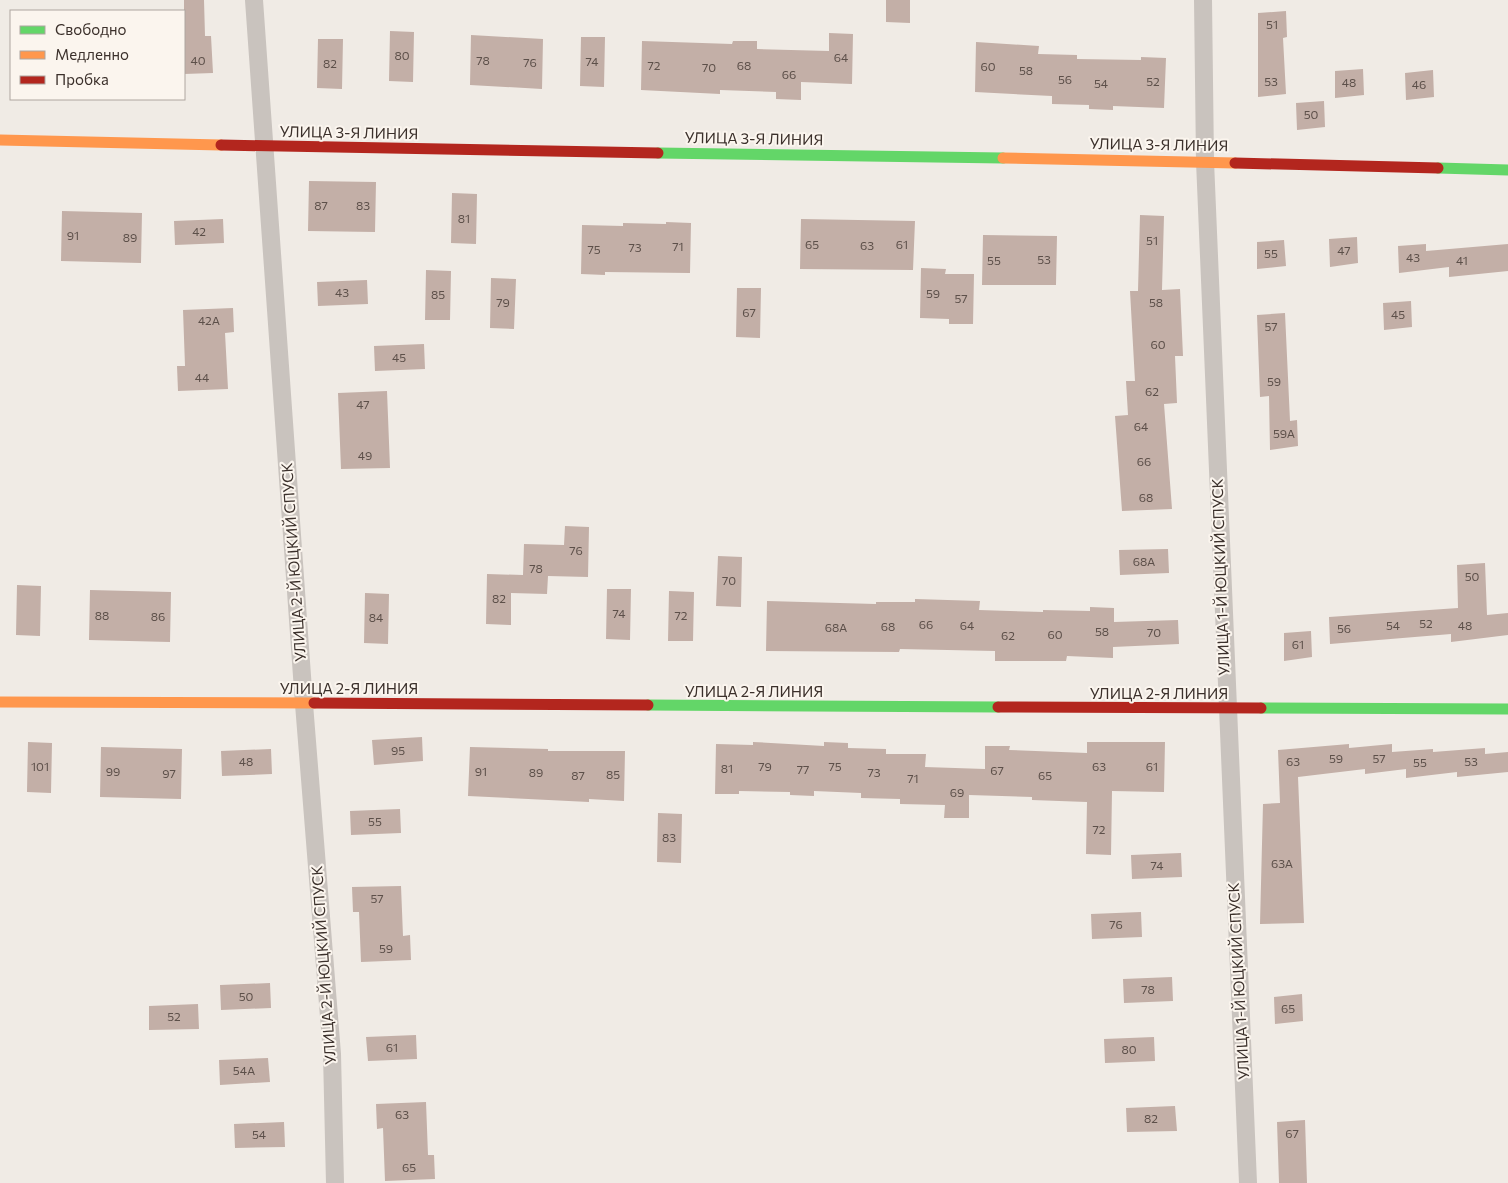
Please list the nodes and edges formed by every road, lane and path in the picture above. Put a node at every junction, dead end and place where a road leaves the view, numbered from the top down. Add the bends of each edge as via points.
1 (254, 0) edge
2 (1203, 0) edge
3 (0, 140) edge
4 (265, 147) junction
5 (1205, 161) junction
6 (1508, 170) edge
7 (0, 702) edge
8 (304, 704) junction
9 (1226, 709) junction
10 (1508, 709) edge
11 (335, 1183) edge
12 (1248, 1183) edge

1 - 4 street, УЛИЦА 2-Й ЮЦКИЙ СПУСК
2 - 5 street, УЛИЦА 1-Й ЮЦКИЙ СПУСК
3 - 4 street, УЛИЦА 3-Я ЛИНИЯ
4 - 5 street, УЛИЦА 3-Я ЛИНИЯ
4 - 8 street, УЛИЦА 2-Й ЮЦКИЙ СПУСК
5 - 6 street, УЛИЦА 3-Я ЛИНИЯ
5 - 9 street, УЛИЦА 1-Й ЮЦКИЙ СПУСК
7 - 8 street, УЛИЦА 2-Я ЛИНИЯ
8 - 9 street, УЛИЦА 2-Я ЛИНИЯ
8 - 11 street, УЛИЦА 2-Й ЮЦКИЙ СПУСК via 332,1054
9 - 10 street, УЛИЦА 2-Я ЛИНИЯ
9 - 12 street, УЛИЦА 1-Й ЮЦКИЙ СПУСК

